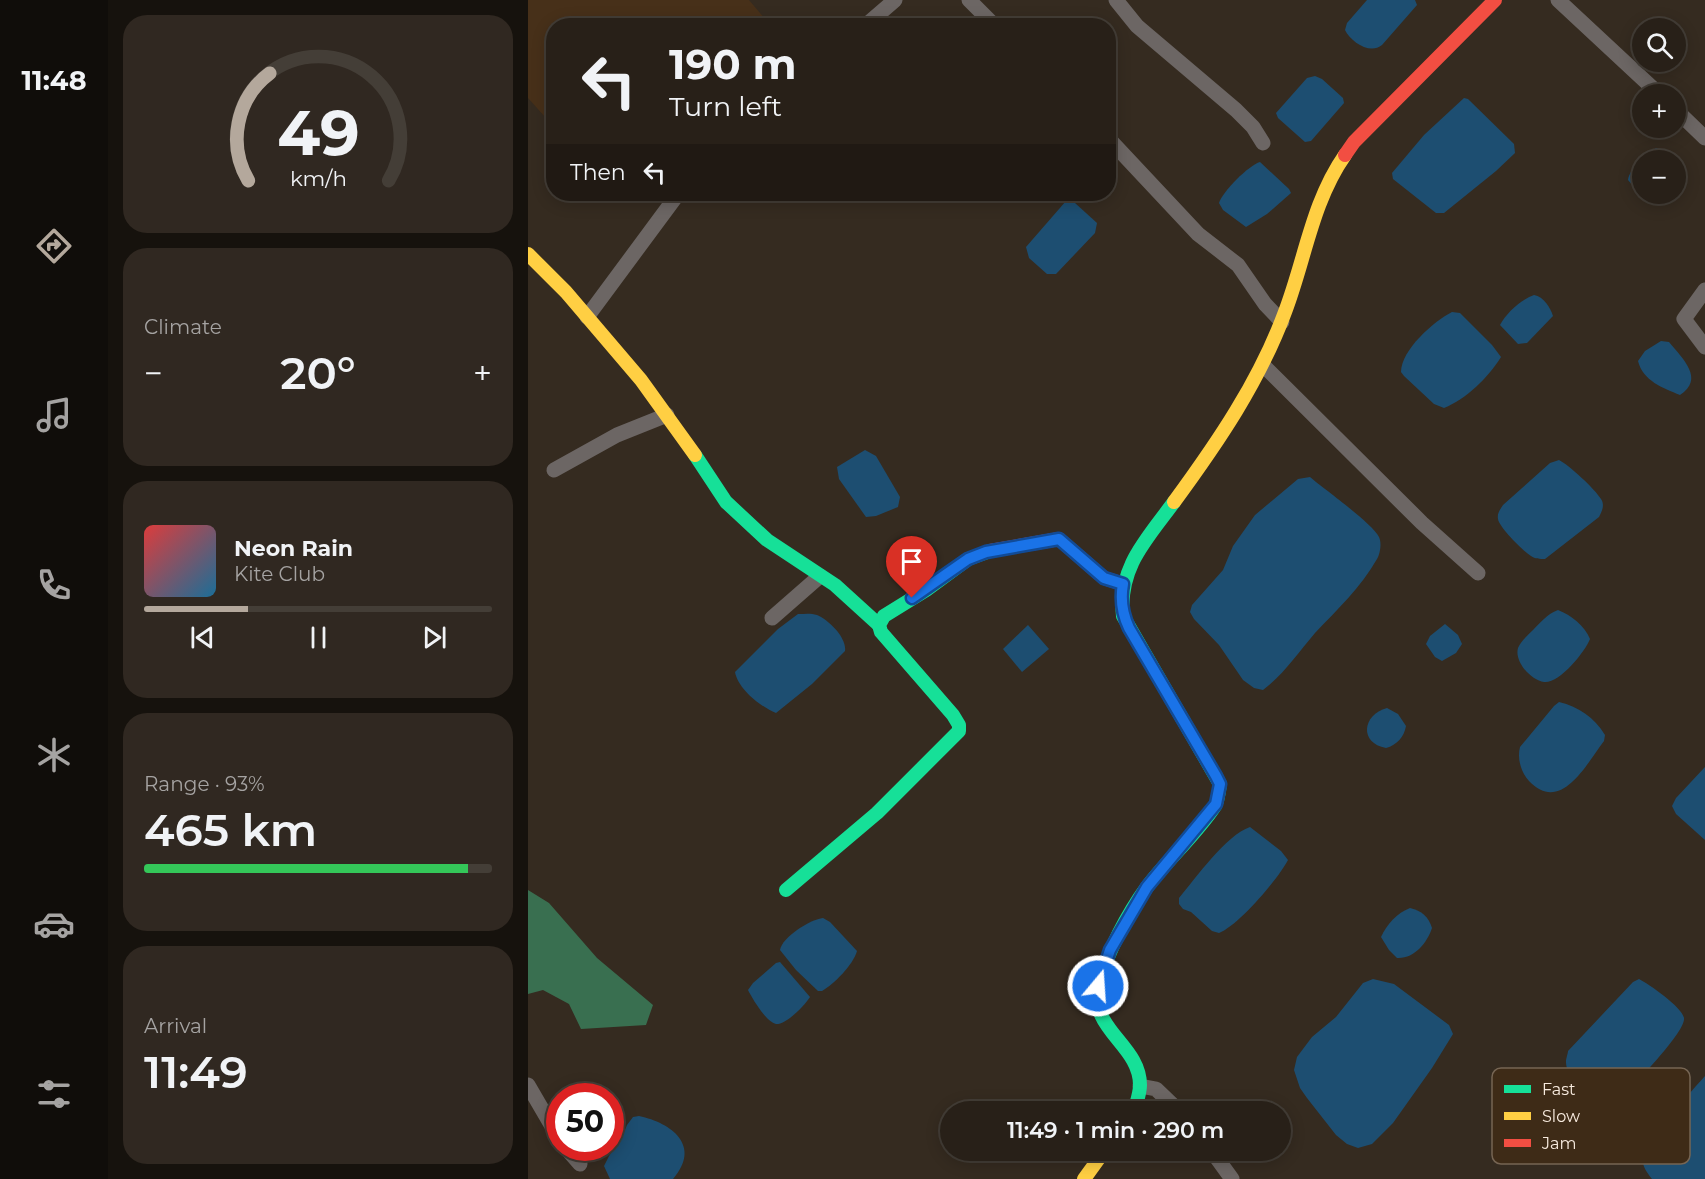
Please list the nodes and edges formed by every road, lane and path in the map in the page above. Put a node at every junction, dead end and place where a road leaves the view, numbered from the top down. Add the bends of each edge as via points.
1 (895, 0) edge
2 (969, 0) edge
3 (1116, 0) edge
4 (1496, 0) edge
5 (1558, 0) edge
6 (874, 18) edge
7 (987, 18) edge
8 (1648, 84) edge
9 (1686, 120) edge
10 (1705, 138) edge
11 (1263, 143) dead end
12 (1116, 147) edge
13 (673, 201) edge
14 (528, 254) edge
15 (1705, 290) edge
16 (587, 317) junction
17 (1282, 322) junction
18 (1705, 348) edge
19 (1263, 365) junction
20 (667, 415) junction
21 (554, 470) dead end
22 (1478, 573) dead end
23 (820, 576) junction
24 (1123, 584) junction
25 (772, 618) dead end
26 (879, 625) junction
27 (786, 890) dead end
28 (528, 1085) edge
29 (1140, 1086) junction
30 (1137, 1101) edge
31 (1169, 1101) edge
32 (546, 1116) edge
33 (577, 1161) edge
34 (1097, 1161) edge
35 (1218, 1161) edge
36 (580, 1164) dead end
37 (1084, 1179) edge
38 (1232, 1179) edge

1 - 6 street
2 - 7 street
3 - 11 street via 1137,26 1253,126
4 - 17 main road via 1354,142 1335,169 1316,213
5 - 8 street
9 - 10 street
12 - 17 street via 1197,234 1238,265
13 - 16 street
14 - 16 main road
15 - 18 street via 1684,319
16 - 20 main road
17 - 19 main road
19 - 22 street via 1422,523
19 - 24 main road via 1204,461 1134,556
20 - 21 street via 617,435
20 - 23 main road via 726,502 767,540
23 - 25 street
23 - 26 main road
24 - 26 main road via 1104,578 1059,539 968,559 884,616
24 - 29 main road via 1123,616 1220,784 1216,804 1134,907 1110,950 1098,986 1100,1016 1133,1061
26 - 27 main road via 953,715 959,732 877,813
28 - 32 street
29 - 30 main road
29 - 31 street via 1156,1089
33 - 36 street
34 - 37 main road
35 - 38 street

